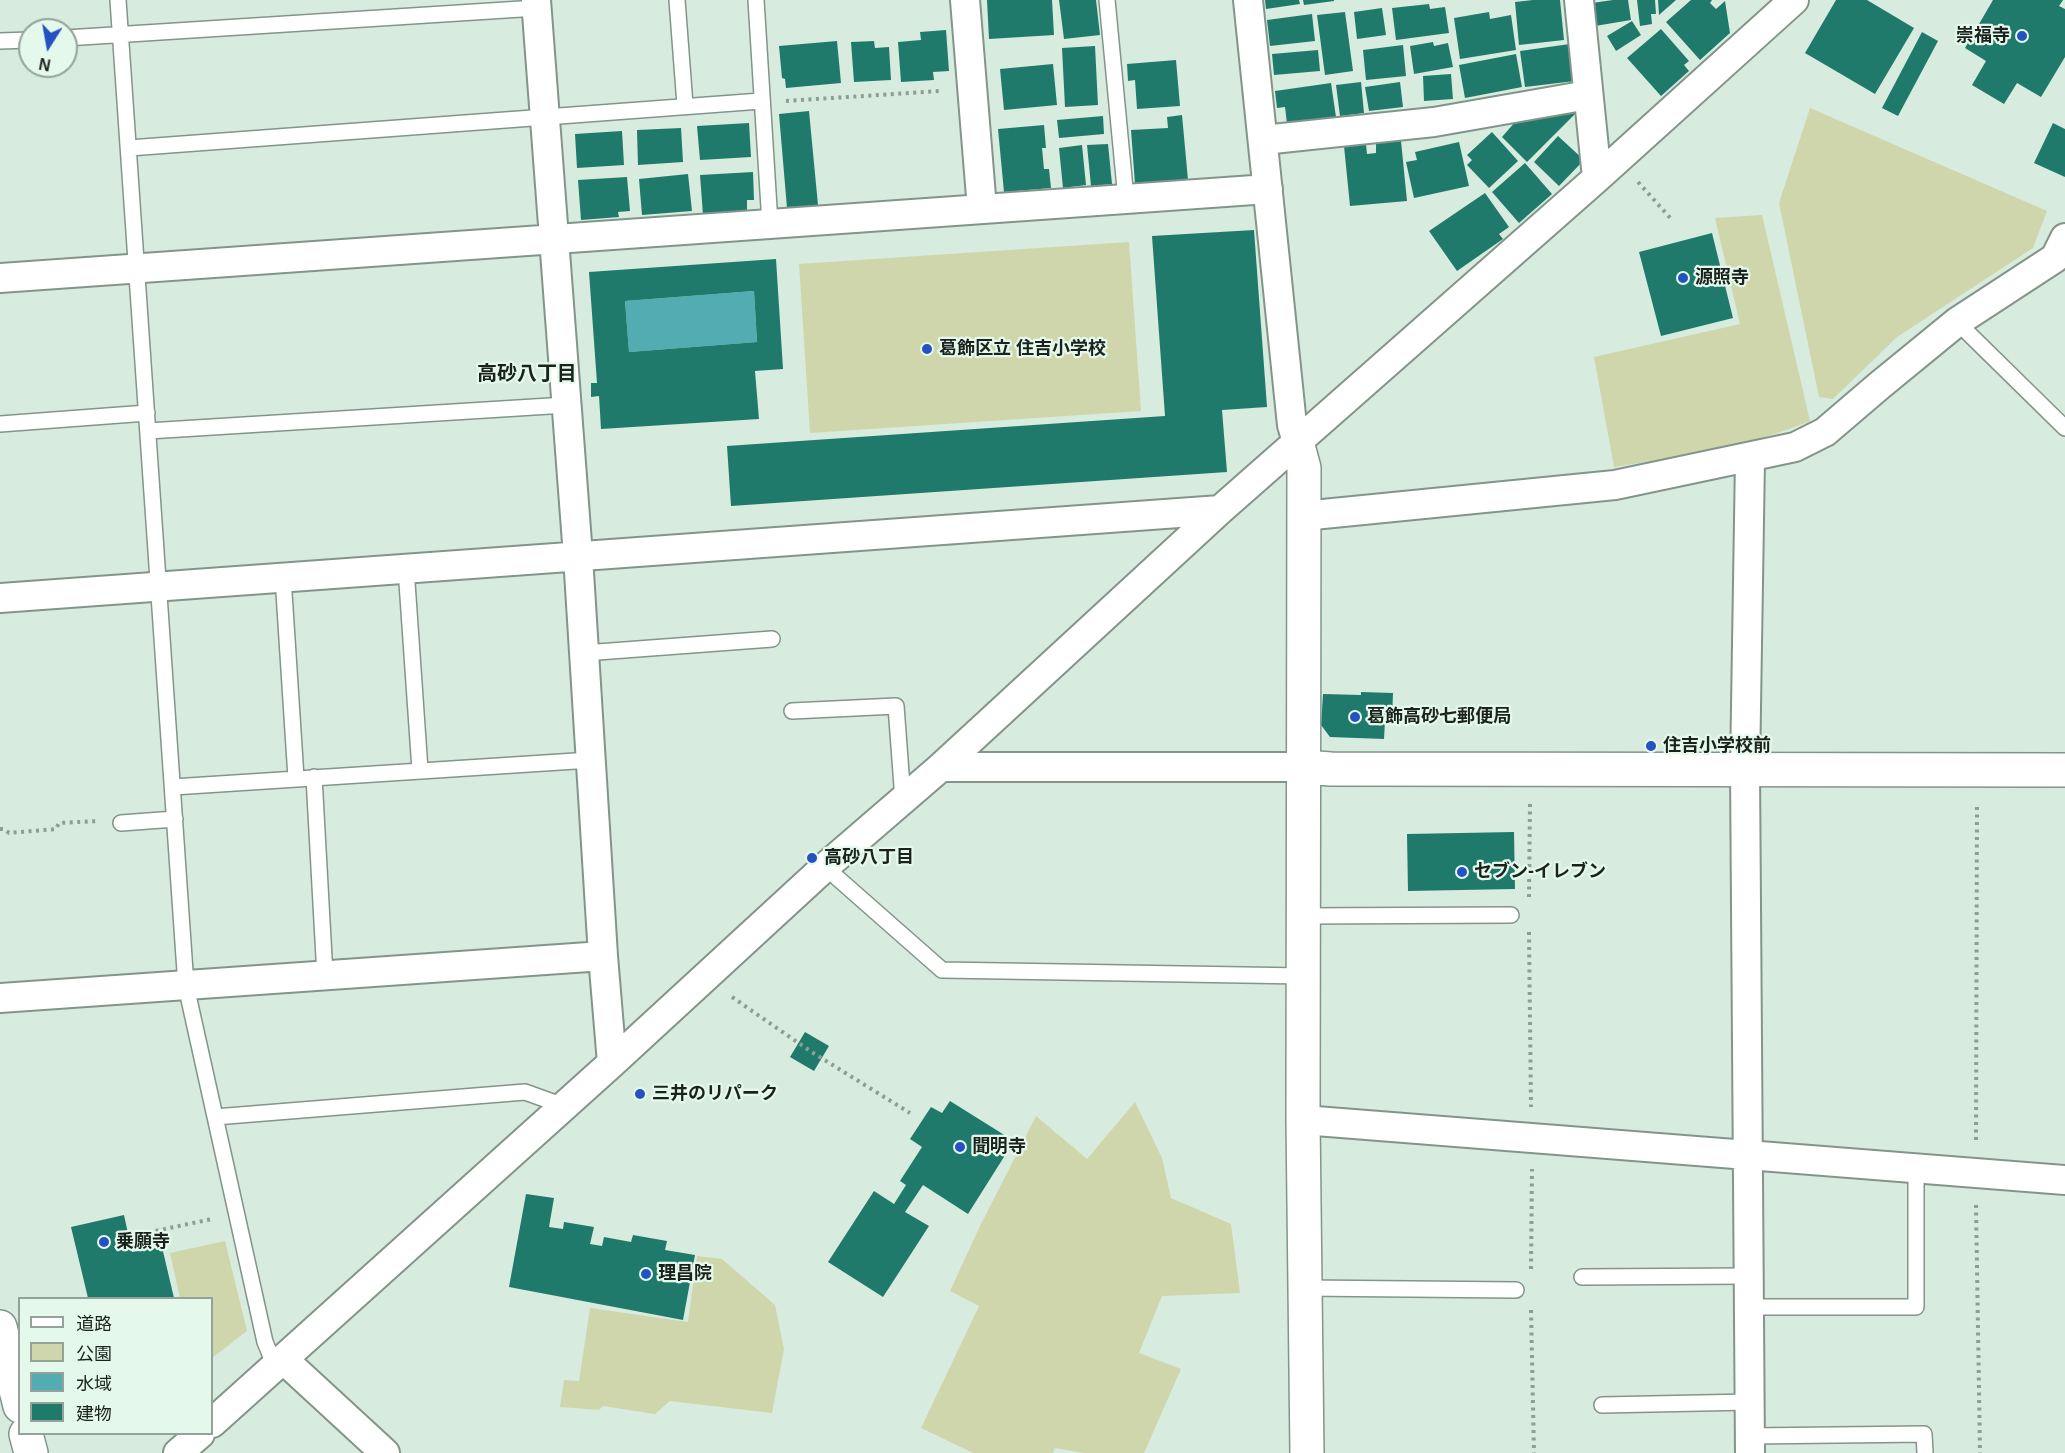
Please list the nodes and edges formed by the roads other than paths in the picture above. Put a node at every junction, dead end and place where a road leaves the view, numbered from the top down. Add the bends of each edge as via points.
1 (118, 0) edge
2 (677, 0) edge
3 (756, 0) edge
4 (964, 0) edge
5 (1107, 0) edge
6 (1248, 0) edge
7 (1579, 0) edge
8 (1794, 0) edge
9 (536, 4) edge
10 (121, 35) junction
11 (78, 37) edge
12 (18, 40) edge
13 (0, 41) edge
14 (1588, 95) junction
15 (761, 101) junction
16 (685, 105) junction
17 (545, 115) junction
18 (1263, 140) junction
19 (129, 147) junction
20 (1606, 169) junction
21 (1268, 189) junction
22 (1126, 199) junction
23 (982, 208) junction
24 (770, 224) junction
25 (2065, 238) edge
26 (554, 240) junction
27 (136, 268) junction
28 (0, 278) edge
29 (1957, 322) junction
30 (566, 405) junction
31 (147, 414) junction
32 (0, 424) edge
33 (2065, 428) edge
34 (148, 431) junction
35 (1297, 442) junction
36 (1750, 458) junction
37 (1220, 510) junction
38 (1303, 516) junction
39 (578, 556) junction
40 (406, 568) junction
41 (283, 577) junction
42 (159, 586) junction
43 (0, 598) edge
44 (772, 639) dead end
45 (584, 653) junction
46 (792, 711) dead end
47 (591, 760) junction
48 (941, 766) junction
49 (1303, 767) junction
50 (1745, 769) junction
51 (420, 770) junction
52 (2065, 770) edge
53 (314, 777) junction
54 (296, 778) junction
55 (173, 787) junction
56 (903, 800) junction
57 (175, 819) junction
58 (121, 823) road end
59 (825, 867) junction
60 (1511, 915) dead end
61 (1304, 916) junction
62 (603, 956) junction
63 (325, 976) junction
64 (1303, 976) junction
65 (186, 986) junction
66 (0, 998) edge
67 (612, 1063) junction
68 (564, 1106) junction
69 (215, 1117) junction
70 (1303, 1120) junction
71 (1748, 1156) junction
72 (1916, 1168) junction
73 (2065, 1180) edge
74 (1749, 1276) junction
75 (1582, 1277) dead end
76 (1304, 1288) junction
77 (1516, 1290) dead end
78 (1749, 1307) junction
79 (0, 1327) edge
80 (279, 1363) junction
81 (5, 1371) edge
82 (18, 1401) edge
83 (1750, 1402) junction
84 (1602, 1405) dead end
85 (213, 1422) edge
86 (26, 1435) edge
87 (199, 1435) edge
88 (1750, 1445) edge
89 (31, 1453) edge
90 (178, 1453) edge
91 (385, 1453) edge
92 (1307, 1453) edge
93 (1925, 1453) edge

1 - 10 lane
2 - 16 lane
3 - 15 lane
4 - 23 street
5 - 22 lane
6 - 18 street
7 - 14 street
8 - 20 street
9 - 10 lane
9 - 17 street
10 - 11 lane
10 - 19 lane
12 - 13 lane
14 - 18 street via 1434,122
14 - 20 street
15 - 16 lane
15 - 24 lane
16 - 17 lane
17 - 19 lane
17 - 26 street
18 - 21 street
19 - 27 lane
20 - 35 street
21 - 22 street
21 - 35 street via 1292,425
22 - 23 street
23 - 24 street
24 - 26 street
25 - 29 street via 2055,258
26 - 27 street
26 - 30 street
27 - 28 street
27 - 31 lane
29 - 33 lane
29 - 36 street via 1825,432 1795,447
30 - 34 lane
30 - 39 street
31 - 32 lane
31 - 34 lane
34 - 42 lane
35 - 37 street
35 - 38 street via 1304,468
36 - 38 street via 1616,485
36 - 50 street
37 - 39 street
37 - 48 street
38 - 49 street
39 - 40 street
39 - 45 street
40 - 41 street
40 - 51 lane
41 - 42 street
41 - 54 lane
42 - 43 street
42 - 55 lane
44 - 45 lane
45 - 47 street
46 - 56 lane via 896,706
47 - 51 lane
47 - 62 street
48 - 49 street
48 - 56 street
49 - 50 street
49 - 61 street
50 - 52 street
50 - 71 street
51 - 53 lane
53 - 54 lane
53 - 63 lane
54 - 55 lane
55 - 57 lane
56 - 59 street
57 - 58 lane
57 - 65 lane
59 - 64 lane via 942,970
59 - 67 street
60 - 61 lane
61 - 64 street
62 - 63 street
62 - 67 street
63 - 65 street
64 - 70 street
65 - 66 street
65 - 69 lane
67 - 68 street
68 - 69 lane via 525,1092
68 - 80 street
69 - 80 lane via 265,1342
70 - 71 street
70 - 76 street
71 - 72 street
71 - 74 street
72 - 73 street
72 - 78 lane via 1916,1307
74 - 75 lane
74 - 78 street
76 - 77 lane
76 - 92 street
78 - 83 street
79 - 81 street
80 - 85 street
80 - 91 street
81 - 82 street
83 - 84 lane
83 - 88 street
86 - 89 street
87 - 90 street
88 - 93 lane via 1924,1434

